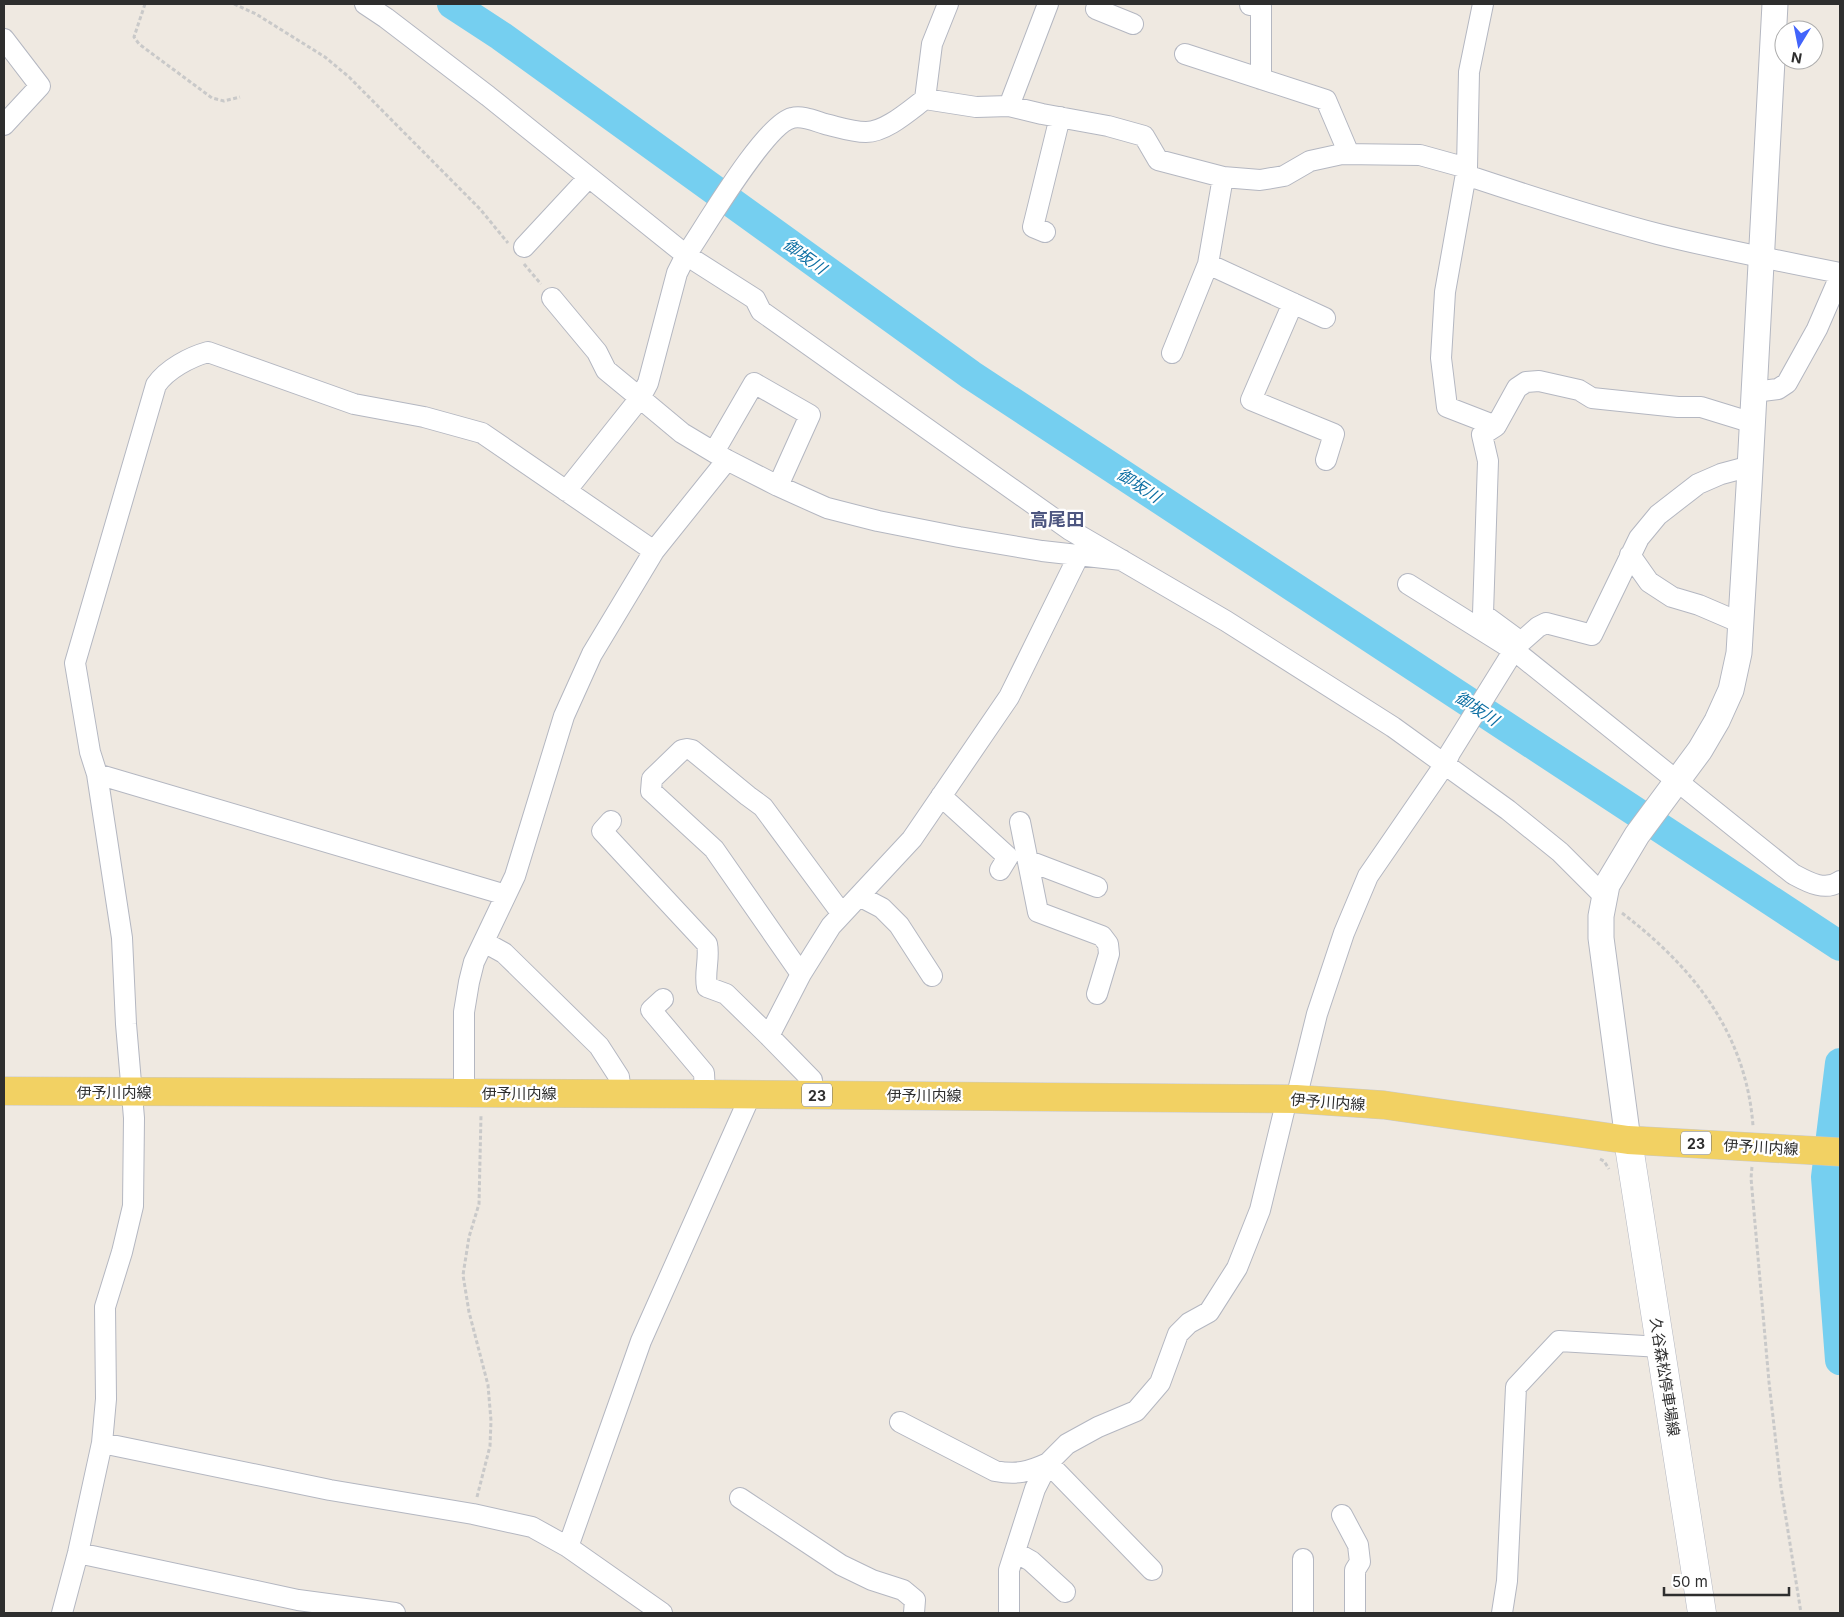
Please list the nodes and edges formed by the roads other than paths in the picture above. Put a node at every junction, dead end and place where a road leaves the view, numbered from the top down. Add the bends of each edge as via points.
1 (365, 4) edge
2 (948, 4) edge
3 (1048, 4) edge
4 (1098, 4) edge
5 (1483, 4) edge
6 (1775, 4) edge
7 (1250, 6) dead end
8 (1133, 24) dead end
9 (4, 39) edge
10 (1185, 54) dead end
11 (1261, 78) junction
12 (925, 99) junction
13 (1010, 106) junction
14 (1060, 117) junction
15 (4, 125) edge
16 (1349, 154) junction
17 (1466, 172) junction
18 (589, 177) junction
19 (1224, 177) junction
20 (1045, 232) dead end
21 (518, 251) road end
22 (688, 251) junction
23 (1762, 258) junction
24 (1208, 264) junction
25 (1840, 275) edge
26 (552, 298) road end
27 (1293, 303) junction
28 (1325, 318) dead end
29 (1172, 353) dead end
30 (1754, 392) junction
31 (640, 398) junction
32 (1753, 423) junction
33 (1496, 426) junction
34 (721, 456) junction
35 (1326, 460) dead end
36 (1751, 466) junction
37 (778, 486) junction
38 (566, 491) junction
39 (654, 551) junction
40 (1079, 555) junction
41 (1630, 555) junction
42 (1122, 560) junction
43 (1408, 584) dead end
44 (1741, 623) junction
45 (1515, 650) junction
46 (1448, 759) junction
47 (97, 774) junction
48 (1676, 783) junction
49 (941, 796) junction
50 (611, 821) dead end
51 (1020, 822) dead end
52 (1028, 856) junction
53 (1840, 881) edge
54 (1097, 888) dead end
55 (1605, 891) junction
56 (506, 895) junction
57 (859, 896) junction
58 (842, 914) junction
59 (484, 942) junction
60 (801, 974) junction
61 (932, 976) dead end
62 (1097, 994) dead end
63 (663, 999) dead end
64 (769, 1036) junction
65 (4, 1091) edge
66 (133, 1092) junction
67 (473, 1093) junction
68 (621, 1093) junction
69 (705, 1094) junction
70 (751, 1094) junction
71 (812, 1095) junction
72 (1292, 1099) junction
73 (1628, 1140) junction
74 (1840, 1152) edge
75 (1661, 1347) junction
76 (900, 1422) dead end
77 (102, 1443) junction
78 (1048, 1463) junction
79 (740, 1498) dead end
80 (1342, 1515) dead end
81 (568, 1547) junction
82 (1015, 1552) junction
83 (78, 1553) junction
84 (1303, 1559) dead end
85 (1152, 1570) dead end
86 (1065, 1592) dead end
87 (62, 1613) edge
88 (395, 1613) edge
89 (662, 1613) edge
90 (914, 1613) edge
91 (1009, 1613) edge
92 (1303, 1613) edge
93 (1354, 1613) edge
94 (1502, 1613) edge
95 (1702, 1613) edge

1 - 18 street
2 - 12 street via 932,44
3 - 13 street
4 - 8 street via 1096,9
5 - 17 street via 1470,72
6 - 23 street
7 - 11 street via 1261,6
9 - 15 street via 40,86
10 - 11 street
11 - 16 street via 1326,100
12 - 13 street via 976,107
12 - 22 street via 889,125 868,132 842,129 806,118 792,118 780,124 756,148
13 - 14 street
14 - 19 street via 1144,136 1158,160
14 - 20 street via 1033,228
16 - 17 street via 1420,155
16 - 19 street via 1310,161 1284,176 1260,180
17 - 23 street via 1548,202 1658,234
17 - 33 street via 1445,292 1442,358 1447,407
18 - 21 street
18 - 22 street
19 - 24 street
22 - 31 street via 677,273 648,383
22 - 42 street via 755,299 761,311 1070,530
23 - 25 street
23 - 30 street
24 - 27 street
24 - 29 street
25 - 30 street via 1817,329 1787,383 1778,389
26 - 31 street via 597,352 606,370
27 - 28 street
27 - 35 street via 1251,400 1334,434
30 - 32 street
31 - 34 street via 670,424
31 - 38 street
32 - 33 street via 1700,407 1592,398 1578,390 1539,381 1526,382 1516,388
32 - 36 street
33 - 45 street via 1482,436 1488,461 1483,614
34 - 37 street
34 - 37 street via 754,382 810,415
34 - 39 street
36 - 41 street via 1698,484 1658,515
36 - 44 street
37 - 40 street via 827,508 869,519 959,538
38 - 39 street
38 - 47 street via 482,434 354,404 208,352 163,375 156,385 75,663 90,752
39 - 56 street via 592,654 564,716 515,876
40 - 42 street
40 - 49 street via 1009,696
41 - 44 street via 1649,582 1672,596
41 - 45 street via 1592,635 1546,624 1538,627
42 - 46 street
43 - 45 street
44 - 48 street via 1739,653 1730,690 1700,750
45 - 46 street
45 - 48 street
46 - 55 street
46 - 72 street via 1368,876 1344,933
47 - 56 street
47 - 66 street via 122,938
48 - 53 street via 1793,874 1822,886
48 - 55 street via 1637,835
49 - 52 street via 1004,864
49 - 57 street via 912,839
50 - 64 street via 602,831 707,944 707,987 726,994
51 - 52 street
52 - 54 street
52 - 62 street via 1038,912 1102,936 1108,944 1109,954
55 - 73 street via 1600,916 1601,938
56 - 59 street
57 - 58 street
57 - 61 street via 882,908 899,925
58 - 60 street
58 - 60 street via 763,806 692,750 682,750 652,779 651,792 714,849
59 - 67 street via 474,962 464,1012
59 - 68 street via 504,953 599,1046 619,1077
60 - 64 street
63 - 69 street via 651,1010 704,1073
64 - 71 street via 812,1080
65 - 66 main road, 伊予川内線 / 23
66 - 67 main road, 伊予川内線 / 23
66 - 77 street via 133,1206 105,1307 106,1399
67 - 68 main road, 伊予川内線 / 23
68 - 69 main road, 伊予川内線 / 23
69 - 70 main road, 伊予川内線 / 23
70 - 71 main road, 伊予川内線 / 23
70 - 81 street via 641,1341
71 - 72 main road, 伊予川内線 / 23
72 - 73 main road, 伊予川内線 / 23 via 1384,1105
72 - 78 street via 1260,1210 1236,1268 1209,1312 1178,1334 1160,1383 1136,1411 1067,1444
73 - 74 main road, 伊予川内線 / 23
73 - 75 main road, 久谷森松停車場線
75 - 94 street via 1559,1340 1516,1387 1507,1581
75 - 95 main road, 久谷森松停車場線
76 - 78 street via 995,1471 1028,1472
77 - 81 street via 330,1490 532,1526
77 - 83 street
78 - 82 street via 1035,1489
78 - 85 street
79 - 90 street via 840,1565 910,1595 915,1600
80 - 93 street via 1358,1545 1360,1562 1355,1570
81 - 89 street
82 - 86 street via 1031,1561
82 - 91 street via 1009,1570
83 - 87 street
83 - 88 street via 298,1600
84 - 92 street

